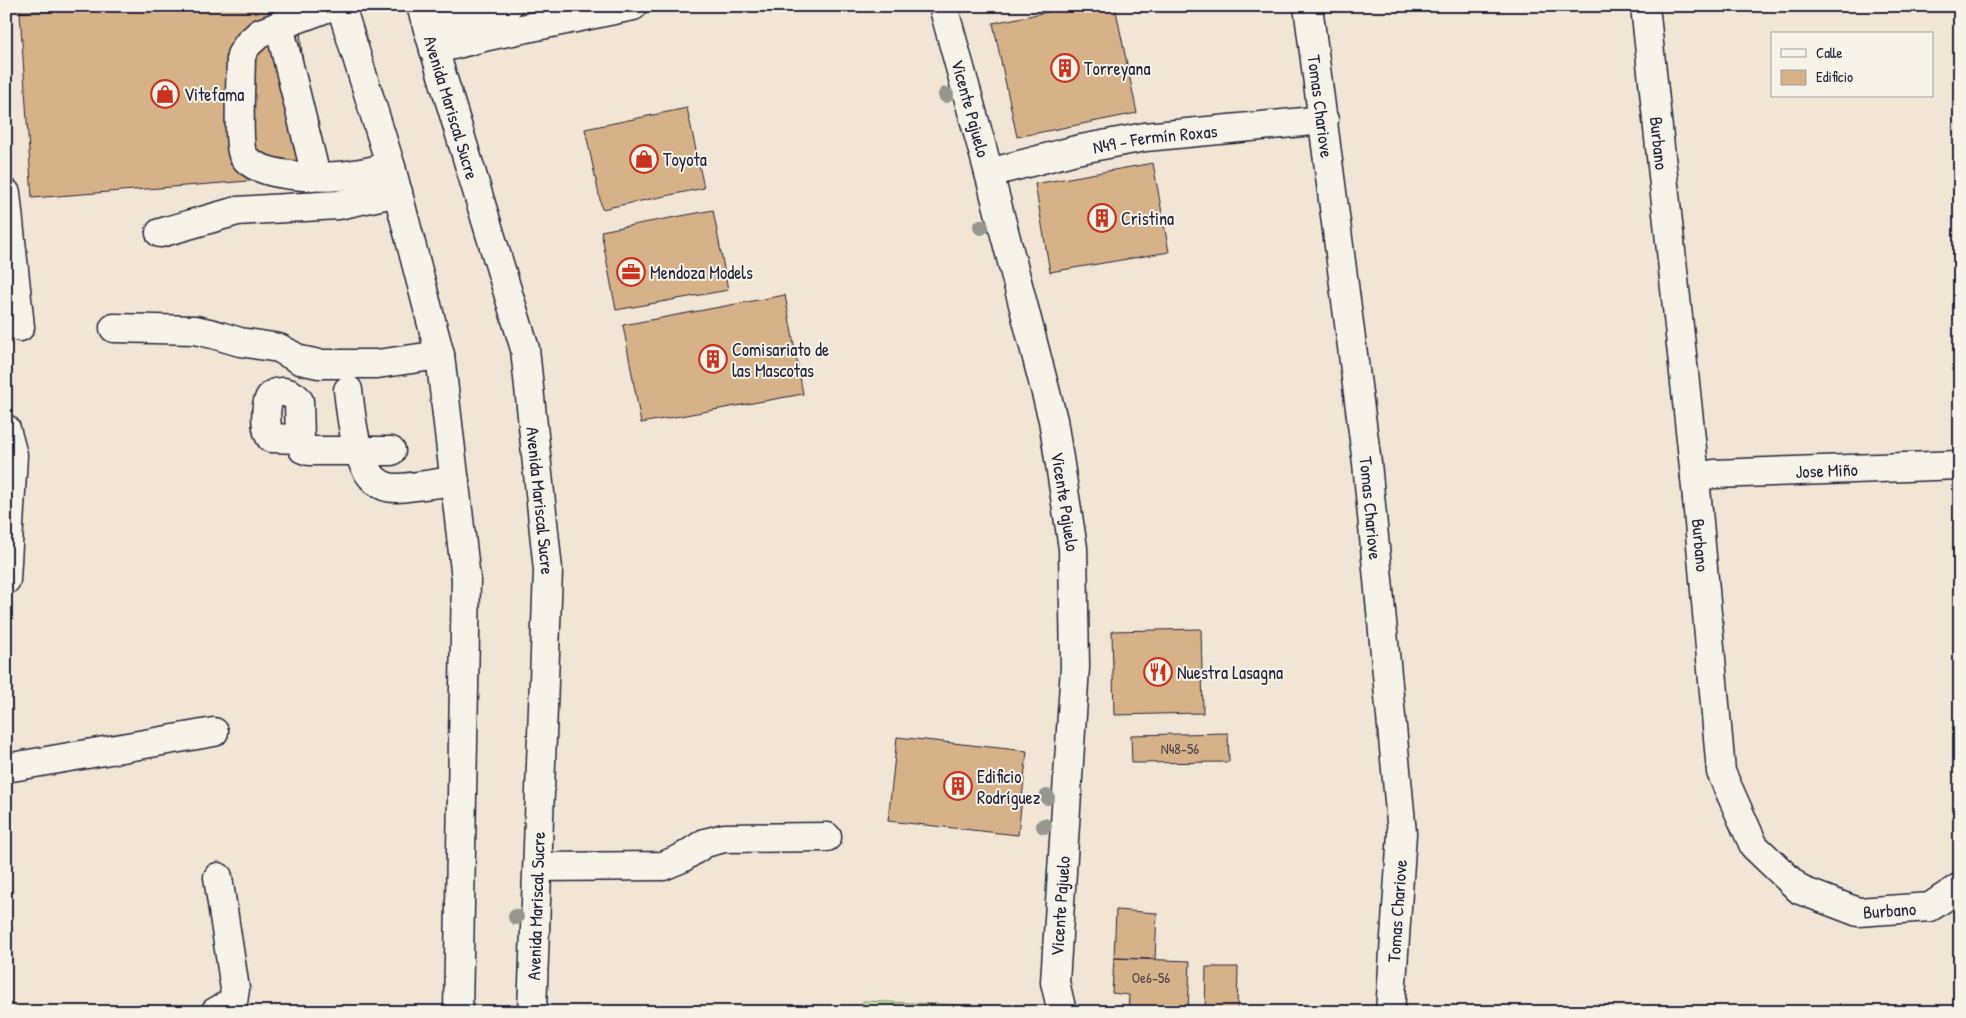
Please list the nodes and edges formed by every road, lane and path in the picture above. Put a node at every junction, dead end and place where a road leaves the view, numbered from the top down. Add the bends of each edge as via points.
1 (332, 6) edge
2 (341, 6) edge
3 (508, 6) edge
4 (633, 6) edge
5 (943, 6) edge
6 (1308, 6) edge
7 (1645, 6) edge
8 (279, 25) junction
9 (428, 28) edge
10 (1324, 120) junction
11 (989, 173) junction
12 (316, 176) junction
13 (394, 180) junction
14 (6, 193) edge
15 (160, 233) dead end
16 (20, 327) dead end
17 (114, 328) dead end
18 (440, 355) junction
19 (348, 390) dead end
20 (6, 429) edge
21 (300, 439) dead end
22 (358, 451) junction
23 (391, 451) dead end
24 (1960, 465) edge
25 (1694, 476) junction
26 (454, 481) junction
27 (6, 580) edge
28 (214, 732) dead end
29 (6, 768) edge
30 (827, 837) dead end
31 (538, 867) junction
32 (218, 877) dead end
33 (1960, 887) edge
34 (215, 1012) edge
35 (458, 1012) edge
36 (532, 1012) edge
37 (1062, 1012) edge
38 (1390, 1012) edge

1 - 8 street
2 - 13 street
3 - 9 street
4 - 9 street via 488,36
5 - 11 street, Vicente Pajuelo
6 - 10 street, Tomas Chariove
7 - 25 street, Burbano
8 - 12 street
8 - 12 street via 260,33 241,55 240,141 244,155 254,166 288,175
9 - 31 street, Avenida Mariscal Sucre via 524,349 548,570
10 - 11 street, N49 - Fermín Roxas via 1145,138 1076,150
10 - 38 street, Tomas Chariove via 1367,463 1402,833
11 - 37 street, Vicente Pajuelo via 1053,420 1073,548 1075,667 1055,982
12 - 13 street
13 - 15 street via 338,205 238,211
13 - 18 street
14 - 16 street
17 - 18 street via 204,332 279,348 300,360 319,364 377,364
18 - 26 street
19 - 22 street
20 - 27 street via 13,456
21 - 22 street via 303,449 309,451
22 - 23 street
22 - 26 street via 367,471 380,485 396,488
24 - 25 street, Jose Miño
25 - 33 street, Burbano via 1721,772 1754,846 1800,890 1858,912 1930,907
26 - 35 street via 466,579
28 - 29 street
30 - 31 street via 724,838 705,842 663,866
31 - 36 street, Avenida Mariscal Sucre
32 - 34 street via 235,989 233,1002

